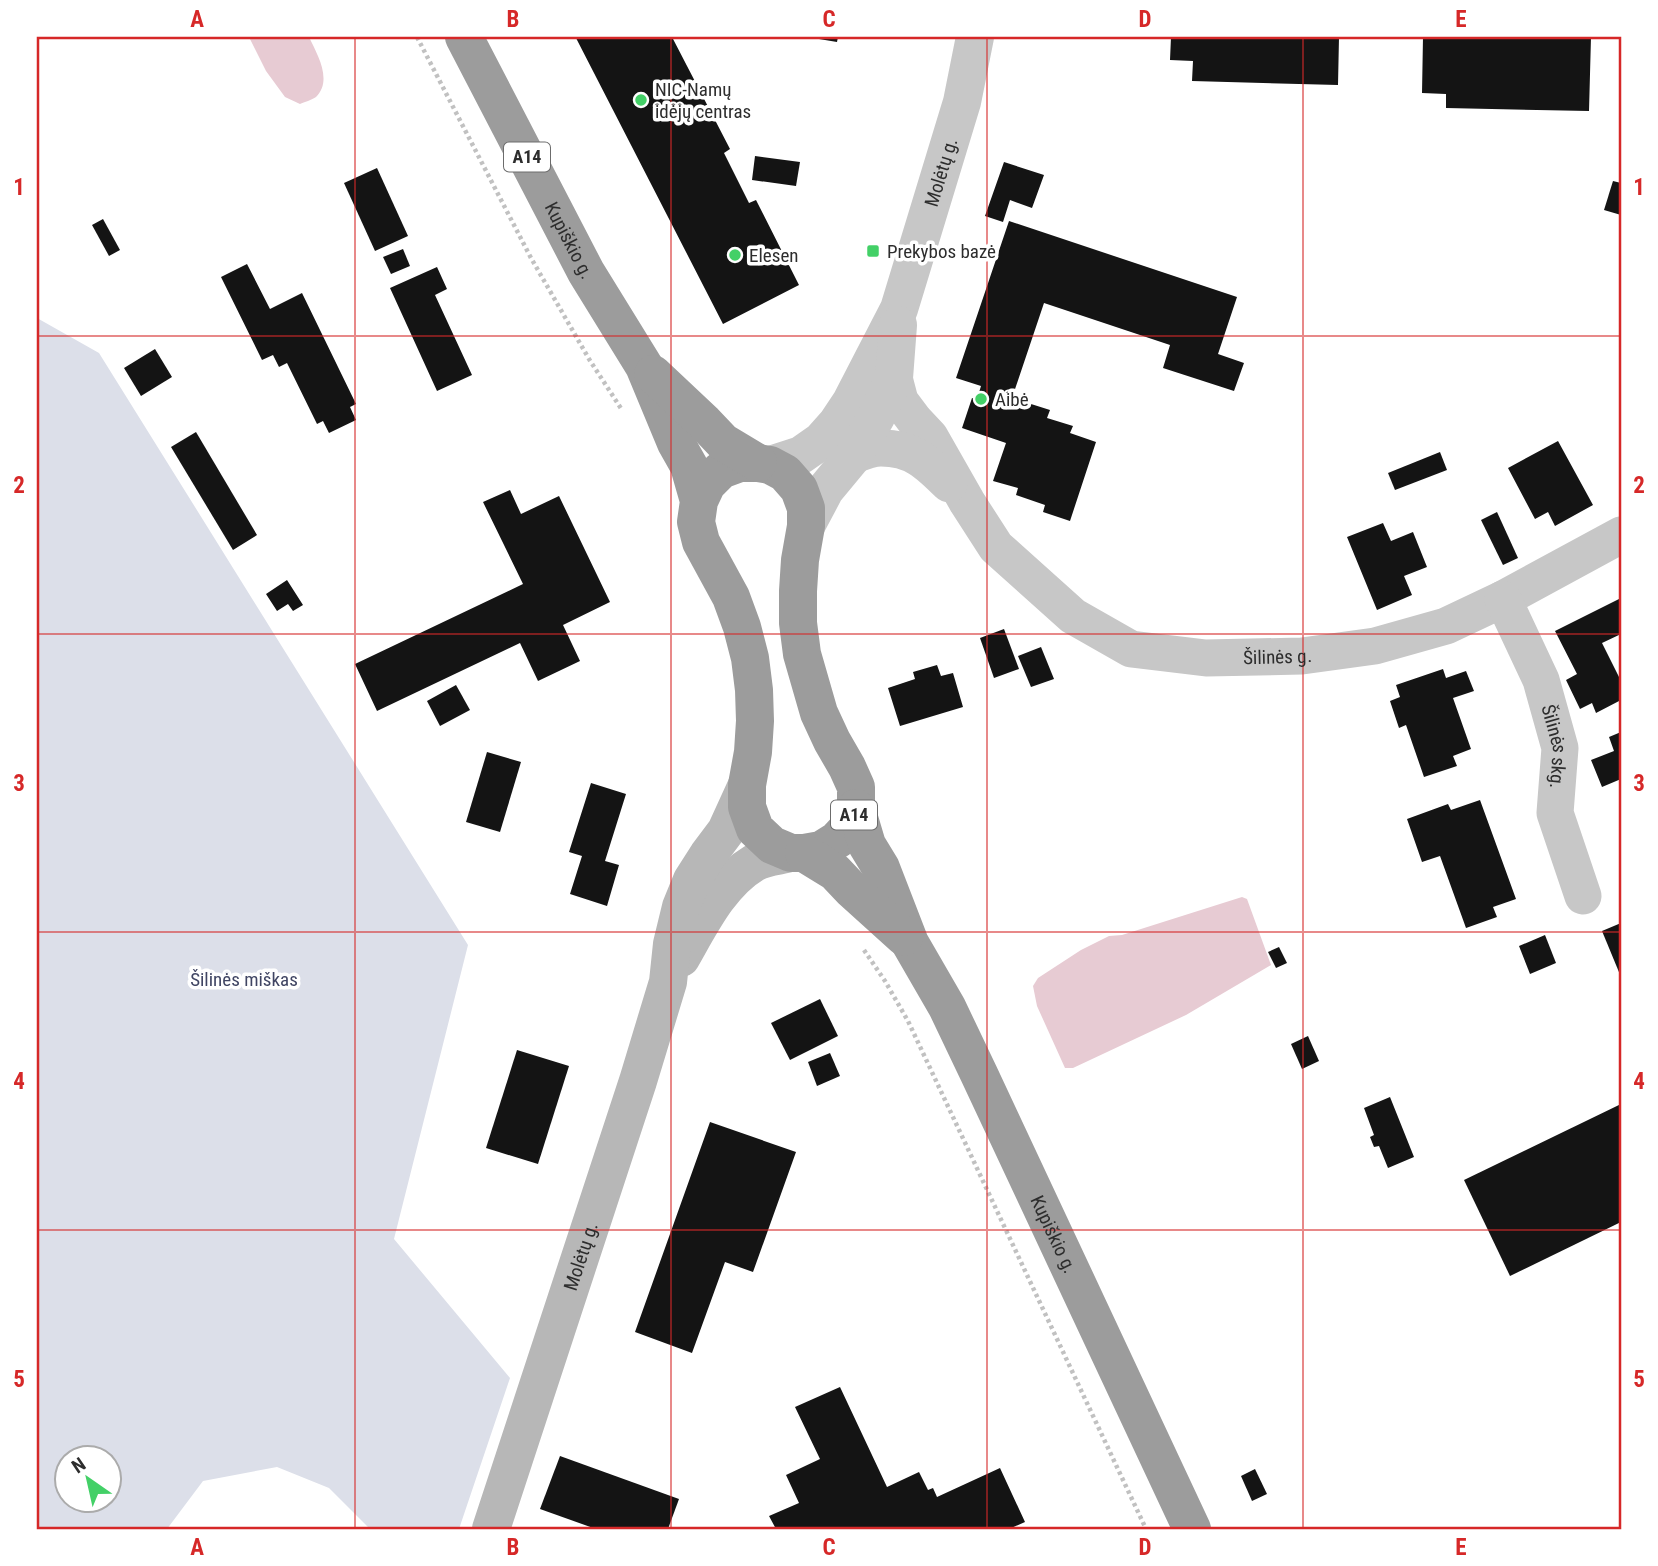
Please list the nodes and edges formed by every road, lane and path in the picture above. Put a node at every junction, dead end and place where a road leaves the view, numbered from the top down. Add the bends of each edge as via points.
1 (417, 37) edge
2 (464, 37) edge
3 (477, 37) edge
4 (975, 37) edge
5 (485, 76) junction
6 (899, 309) junction
7 (644, 366) junction
8 (894, 378) junction
9 (628, 419) dead end
10 (854, 455) junction
11 (764, 464) junction
12 (699, 501) junction
13 (967, 502) junction
14 (806, 526) junction
15 (1621, 535) edge
16 (1503, 599) junction
17 (747, 785) junction
18 (856, 807) junction
19 (798, 853) junction
20 (1583, 896) dead end
21 (910, 943) junction
22 (859, 944) dead end
23 (668, 982) junction
24 (491, 1529) edge
25 (1146, 1529) edge
26 (1192, 1529) edge

1 - 9 path via 559,309
2 - 5 highway, Kupiškio g. / A14
3 - 5 highway
4 - 6 street, Molėtų g. via 962,102
5 - 7 highway, Kupiškio g. / A14 via 586,272
6 - 8 street, Molėtų g.
6 - 11 street, Molėtų g. via 837,423 801,455
7 - 11 highway, Kupiškio g. / A14 via 723,442
7 - 12 highway, Kupiškio g. / A14 via 689,466
8 - 10 street, Molėtų g.
8 - 13 street, Šilinės g. via 901,401 930,437
10 - 13 street, Šilinės g. via 879,448 903,451 926,461
10 - 14 street, Molėtų g. via 825,490
11 - 12 highway via 740,463 721,470
11 - 14 highway, A14 via 785,473 799,489
12 - 17 highway, A14 via 696,522 701,542 731,597 750,658 755,721
13 - 16 street, Šilinės g. via 996,547 1073,615 1131,649 1206,658 1326,653 1375,646 1446,626
14 - 18 highway, A14 via 798,591 802,654 819,713 856,787
15 - 16 street, Šilinės g.
16 - 20 street, Šilinės skg. via 1541,680 1560,748 1555,813
17 - 19 highway, A14 via 747,807 755,829 772,845
17 - 23 main road, Molėtų g. via 681,907
18 - 19 highway, A14 via 850,826 837,840 821,850
18 - 21 highway, Kupiškio g. / A14 via 867,845 881,868
19 - 21 highway, Kupiškio g. / A14 via 835,872
19 - 23 main road, Molėtų g. via 755,862 733,880 714,901
21 - 26 highway, Kupiškio g. / A14 via 947,1007
22 - 25 path via 908,1021
23 - 24 main road, Molėtų g.

